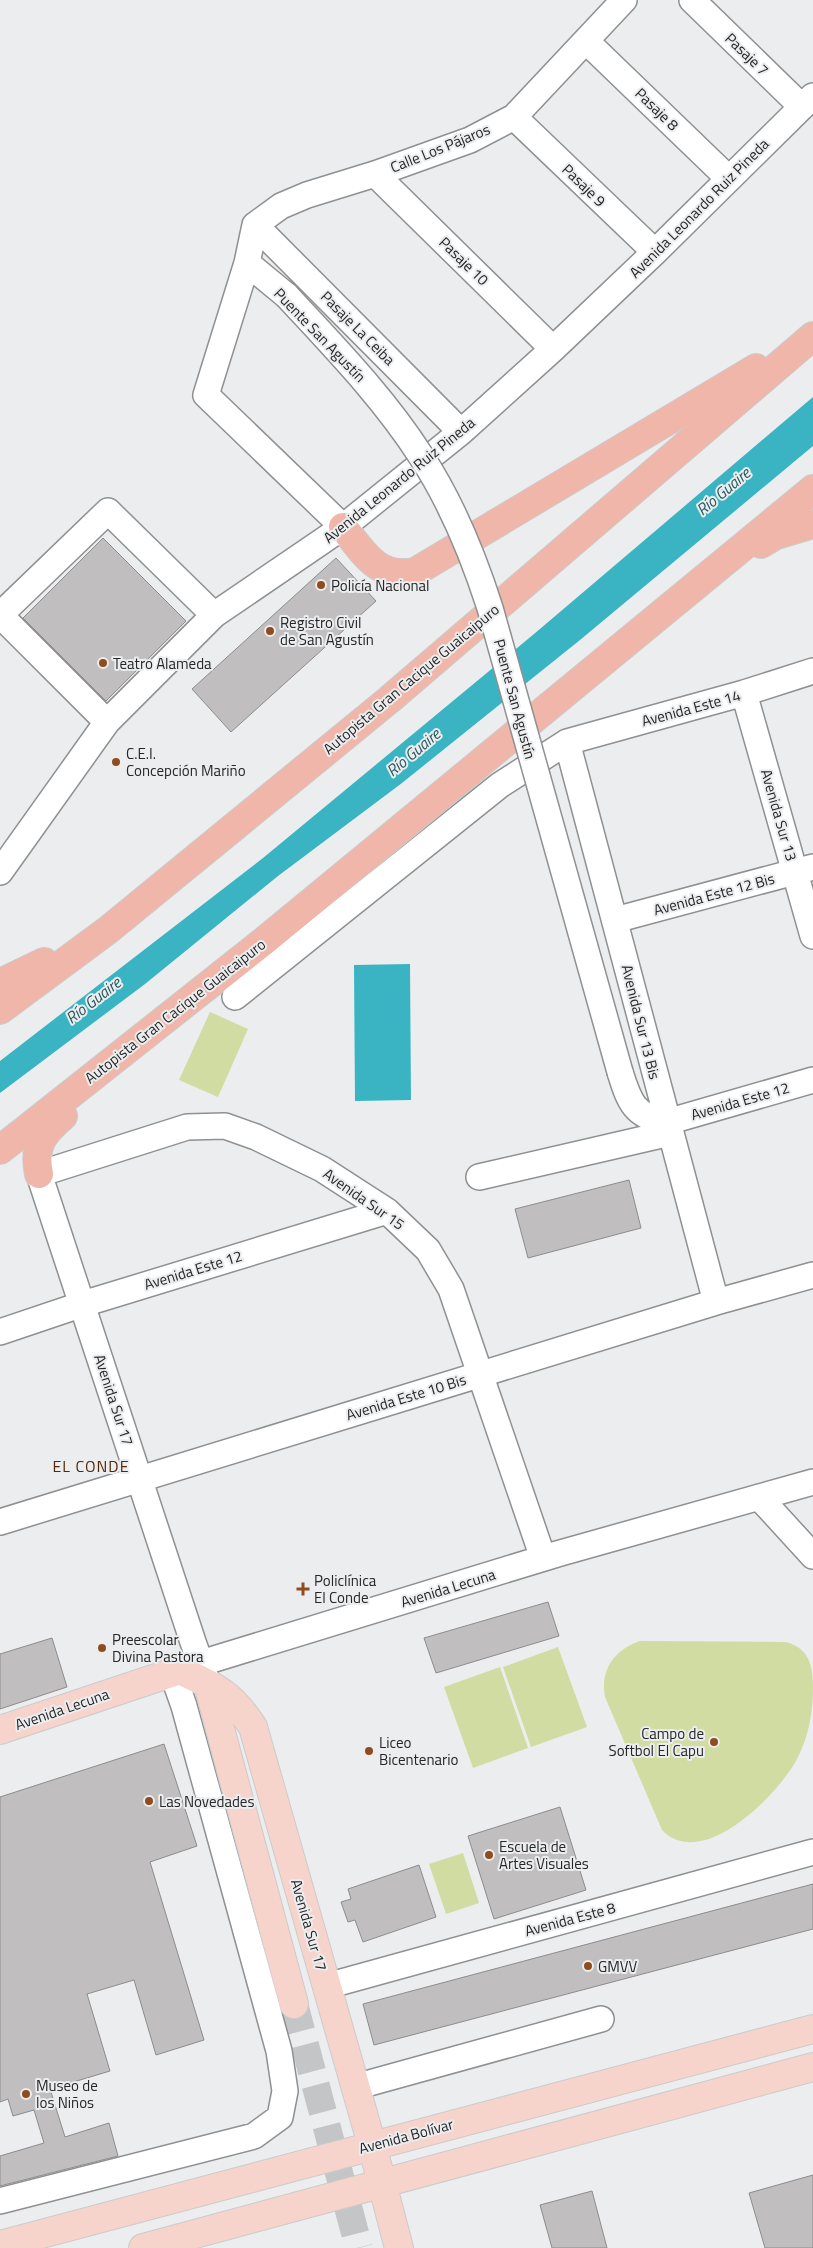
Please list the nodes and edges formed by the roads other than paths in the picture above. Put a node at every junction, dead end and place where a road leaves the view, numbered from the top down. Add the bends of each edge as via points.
1 (624, 0) edge
2 (692, 0) edge
3 (586, 41) junction
4 (807, 102) edge
5 (514, 117) junction
6 (375, 174) junction
7 (728, 178) junction
8 (256, 225) junction
9 (655, 252) junction
10 (247, 263) junction
11 (813, 335) edge
12 (553, 349) junction
13 (461, 432) junction
14 (813, 489) edge
15 (813, 524) edge
16 (343, 527) junction
17 (712, 572) junction
18 (214, 615) junction
19 (813, 671) edge
20 (744, 693) junction
21 (107, 722) junction
22 (567, 742) junction
23 (804, 869) edge
24 (0, 872) edge
25 (615, 920) junction
26 (108, 930) junction
27 (813, 936) edge
28 (264, 941) junction
29 (0, 983) edge
30 (235, 997) dead end
31 (0, 1010) edge
32 (813, 1080) edge
33 (668, 1127) junction
34 (0, 1150) edge
35 (39, 1174) junction
36 (479, 1177) dead end
37 (387, 1211) junction
38 (813, 1275) edge
39 (716, 1302) junction
40 (83, 1304) junction
41 (0, 1332) edge
42 (480, 1374) junction
43 (140, 1478) junction
44 (813, 1482) edge
45 (759, 1496) junction
46 (0, 1522) edge
47 (813, 1556) edge
48 (543, 1558) junction
49 (190, 1672) junction
50 (218, 1716) junction
51 (253, 1727) junction
52 (0, 1730) edge
53 (813, 1852) edge
54 (327, 1986) junction
55 (294, 2004) tunnel mouth
56 (601, 2019) dead end
57 (813, 2028) edge
58 (813, 2067) edge
59 (355, 2087) junction
60 (372, 2145) junction
61 (382, 2183) junction
62 (0, 2201) edge
63 (0, 2245) edge
64 (143, 2248) edge
65 (399, 2248) edge

1 - 3 street, Calle Los Pájaros
2 - 4 street, Pasaje 7
3 - 5 street, Calle Los Pájaros
3 - 7 street, Pasaje 8
4 - 7 street, Avenida Leonardo Ruiz Pineda
5 - 6 street, Calle Los Pájaros via 470,140
5 - 9 street, Pasaje 9
6 - 8 street, Calle Los Pájaros via 281,206
6 - 12 street, Pasaje 10
7 - 9 street, Avenida Leonardo Ruiz Pineda
8 - 10 street
8 - 13 street, Pasaje La Ceiba
9 - 12 street, Avenida Leonardo Ruiz Pineda
10 - 16 street via 206,396
10 - 33 street, Puente San Agustín, bridge via 287,296 365,381 422,456 448,502 473,555 490,608 620,1072 633,1106 649,1119
11 - 16 highway via 415,572 402,574 379,568
11 - 26 highway, Autopista Gran Cacique Guaicaipuro via 397,692
12 - 13 street, Avenida Leonardo Ruiz Pineda
13 - 16 street, Avenida Leonardo Ruiz Pineda
14 - 17 highway, Autopista Gran Cacique Guaicaipuro
15 - 17 highway via 776,535
16 - 18 street, Avenida Leonardo Ruiz Pineda
17 - 28 highway, Autopista Gran Cacique Guaicaipuro
18 - 21 street, Avenida Leonardo Ruiz Pineda
18 - 21 street via 108,511 0,615
19 - 20 street, Avenida Este 14
20 - 22 street, Avenida Este 14
20 - 23 street, Avenida Sur 13
21 - 24 street, Avenida Leonardo Ruiz Pineda
22 - 25 street, Avenida Sur 13 Bis
22 - 30 street, Avenida Este 14 via 500,785
23 - 25 street, Avenida Este 12 Bis
23 - 27 street, Avenida Sur 13
25 - 33 street, Avenida Sur 13 Bis
26 - 29 highway
26 - 31 highway, Autopista Gran Cacique Guaicaipuro
28 - 34 highway, Autopista Gran Cacique Guaicaipuro
28 - 35 highway via 50,1126 39,1144 36,1158
32 - 33 street, Avenida Este 12
33 - 36 street, Avenida Este 12
33 - 39 street, Avenida Sur 13 Bis
35 - 37 street, Avenida Sur 15 via 187,1127 225,1126 256,1137 322,1169
35 - 40 street, Avenida Sur 17
37 - 40 street, Avenida Este 12
37 - 42 street, Avenida Sur 15 via 428,1250 451,1289
38 - 39 street, Avenida Este 10 Bis
39 - 42 street, Avenida Este 10 Bis
40 - 41 street, Avenida Este 12
40 - 43 street, Avenida Sur 17
42 - 43 street, Avenida Este 10 Bis
42 - 48 street, Avenida Sur 15
43 - 46 street, Avenida Este 10 Bis
43 - 49 street, Avenida Sur 17
44 - 45 street, Avenida Lecuna
45 - 47 street
45 - 48 street, Avenida Lecuna
48 - 49 street, Avenida Lecuna
49 - 50 main road, Avenida Sur 17
49 - 51 main road, Avenida Sur 17 via 226,1693 240,1706
49 - 52 main road, Avenida Lecuna
49 - 62 street via 184,1706 280,2051 285,2091 280,2116 254,2136
50 - 51 main road
50 - 55 main road, Avenida Sur 17
51 - 54 main road, Avenida Sur 17
53 - 54 street, Avenida Este 8
54 - 59 main road, Avenida Sur 17
56 - 59 street
57 - 60 main road, Avenida Bolívar
58 - 61 main road
59 - 60 main road, Avenida Sur 17
60 - 61 main road, Avenida Sur 17
60 - 63 main road, Avenida Bolívar
61 - 64 main road
61 - 65 main road, Avenida Sur 17

